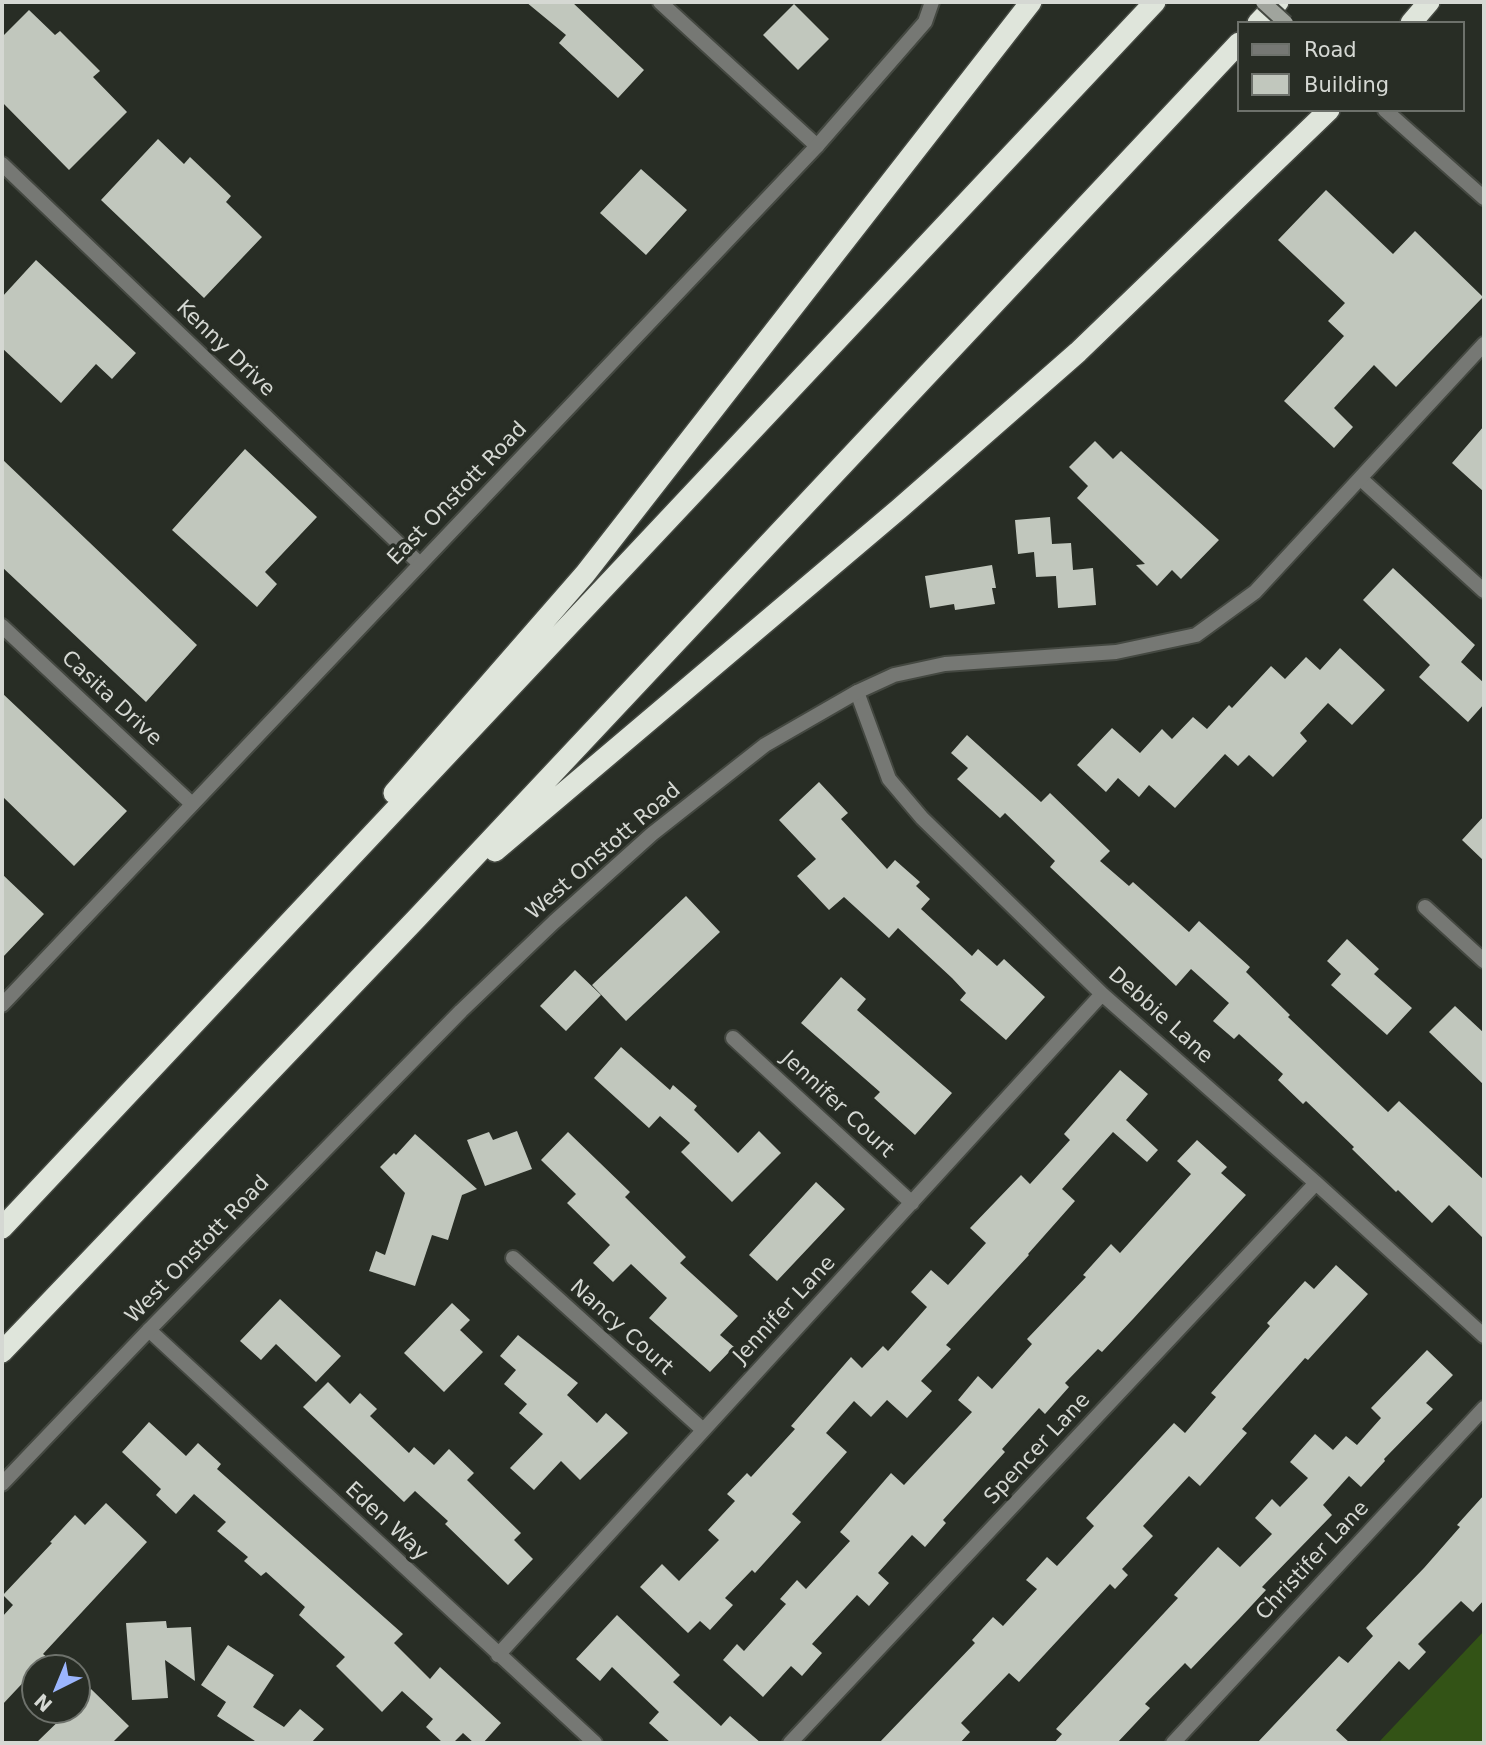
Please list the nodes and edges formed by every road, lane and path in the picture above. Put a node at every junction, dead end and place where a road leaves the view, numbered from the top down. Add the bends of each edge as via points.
1 (660, 2) edge
2 (932, 2) edge
3 (1031, 2) edge
4 (1154, 2) edge
5 (1263, 2) edge
6 (1278, 2) edge
7 (1429, 2) edge
8 (1260, 21) edge
9 (1284, 21) edge
10 (1412, 21) edge
11 (1238, 44) edge
12 (1327, 112) edge
13 (1387, 112) edge
14 (817, 146) junction
15 (2, 164) edge
16 (1484, 198) edge
17 (1484, 344) edge
18 (1361, 479) junction
19 (420, 564) junction
20 (1484, 591) edge
21 (2, 626) edge
22 (857, 692) junction
23 (192, 804) junction
24 (1425, 907) dead end
25 (416, 918) junction
26 (1484, 961) edge
27 (1102, 994) junction
28 (2, 1005) edge
29 (733, 1038) dead end
30 (144, 1079) junction
31 (1316, 1183) junction
32 (912, 1203) junction
33 (2, 1228) edge
34 (513, 1258) dead end
35 (149, 1330) junction
36 (1484, 1336) edge
37 (2, 1352) edge
38 (1484, 1408) edge
39 (702, 1429) junction
40 (2, 1484) edge
41 (498, 1655) junction
42 (595, 1743) edge
43 (790, 1743) edge
44 (1173, 1743) edge

1 - 14 street
2 - 14 street, East Onstott Road via 925,22
3 - 30 highway via 585,574
4 - 30 highway
5 - 9 main road, bridge
6 - 8 highway
7 - 10 highway
11 - 25 highway
12 - 25 highway via 1078,352
13 - 16 street
14 - 19 street, East Onstott Road
15 - 19 street, Kenny Drive
17 - 18 street, West Onstott Road
18 - 20 street
18 - 22 street, West Onstott Road via 1255,592 1196,635 1116,652 945,664 894,675
19 - 23 street, East Onstott Road
21 - 23 street, Casita Drive
22 - 27 street, Debbie Lane via 889,779 922,818
22 - 35 street, West Onstott Road via 765,745 652,834 554,922 460,1011
23 - 28 street, East Onstott Road
24 - 26 street
25 - 37 highway
27 - 31 street, Debbie Lane
27 - 32 street, Jennifer Lane
29 - 32 street, Jennifer Court
30 - 33 highway
31 - 36 street, Debbie Lane
31 - 43 street, Spencer Lane
32 - 39 street, Jennifer Lane
34 - 39 street, Nancy Court
35 - 40 street, West Onstott Road
35 - 41 street, Eden Way
38 - 44 street, Christifer Lane
39 - 41 street, Jennifer Lane
41 - 42 street, Eden Way

